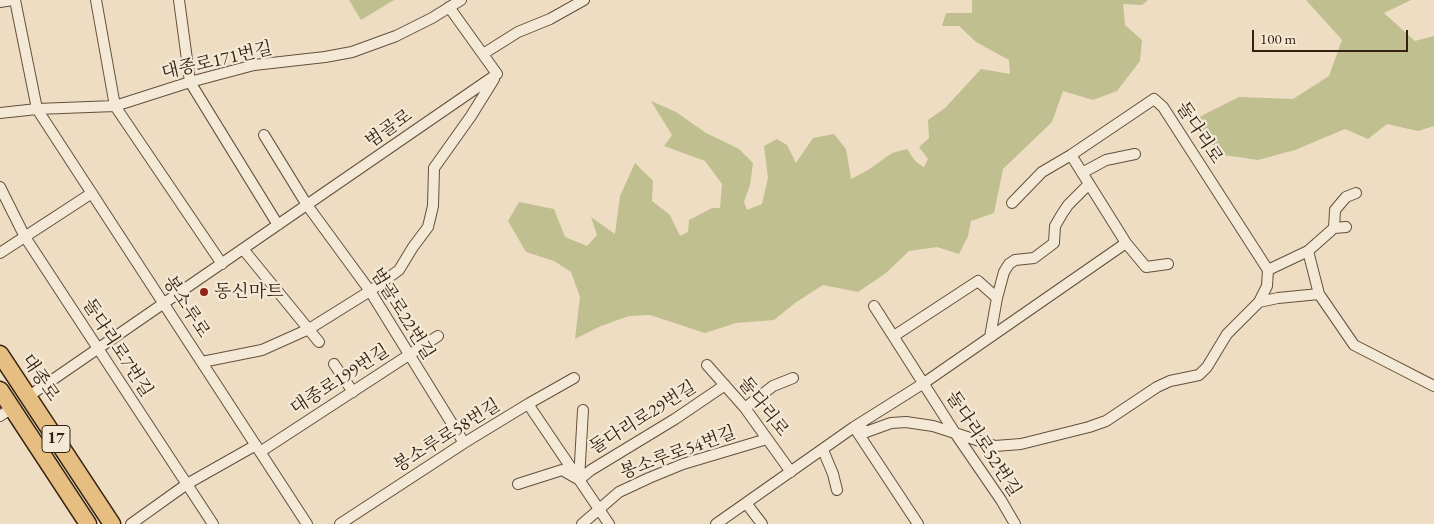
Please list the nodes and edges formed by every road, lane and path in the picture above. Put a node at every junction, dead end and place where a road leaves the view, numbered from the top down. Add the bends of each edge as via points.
1 (14, 0) edge
2 (96, 0) edge
3 (180, 0) edge
4 (461, 0) edge
5 (582, 0) edge
6 (0, 2) edge
7 (450, 7) junction
8 (483, 54) junction
9 (497, 74) junction
10 (190, 82) junction
11 (114, 106) junction
12 (37, 109) junction
13 (0, 113) edge
14 (264, 135) dead end
15 (1135, 154) dead end
16 (1071, 155) junction
17 (1082, 173) junction
18 (1089, 184) junction
19 (0, 187) edge
20 (92, 193) junction
21 (1356, 193) dead end
22 (1012, 203) dead end
23 (307, 205) junction
24 (278, 225) junction
25 (1346, 227) dead end
26 (1334, 228) junction
27 (25, 237) junction
28 (1126, 243) junction
29 (243, 249) junction
30 (1308, 251) junction
31 (0, 252) edge
32 (222, 264) junction
33 (1168, 264) dead end
34 (1268, 270) junction
35 (370, 291) junction
36 (1319, 294) junction
37 (997, 298) junction
38 (1259, 302) junction
39 (164, 304) junction
40 (874, 306) dead end
41 (309, 329) junction
42 (438, 336) dead end
43 (894, 336) junction
44 (990, 337) junction
45 (319, 342) dead end
46 (98, 349) junction
47 (0, 354) edge
48 (408, 355) junction
49 (202, 362) junction
50 (334, 364) dead end
51 (707, 365) dead end
52 (574, 378) dead end
53 (793, 378) dead end
54 (924, 383) junction
55 (725, 385) junction
56 (1434, 386) edge
57 (0, 390) edge
58 (353, 392) junction
59 (28, 396) junction
60 (528, 404) junction
61 (745, 408) junction
62 (583, 410) dead end
63 (6, 412) edge
64 (856, 426) junction
65 (955, 433) junction
66 (768, 439) junction
67 (464, 444) junction
68 (258, 448) junction
69 (823, 450) junction
70 (791, 472) junction
71 (579, 480) junction
72 (187, 484) junction
73 (518, 484) dead end
74 (837, 490) dead end
75 (746, 503) junction
76 (599, 508) junction
77 (88, 524) edge
78 (112, 524) edge
79 (131, 524) edge
80 (213, 524) edge
81 (307, 524) edge
82 (340, 524) edge
83 (582, 524) edge
84 (609, 524) edge
85 (716, 524) edge
86 (762, 524) edge
87 (918, 524) edge
88 (1015, 524) edge

1 - 6 street
1 - 12 street
2 - 11 street
3 - 10 street
4 - 7 street, 대종로171번길
5 - 8 street via 550,19 518,32
7 - 8 street
7 - 10 street, 대종로171번길 via 396,36 352,52 254,65
8 - 9 street
9 - 23 street, 범골로
9 - 35 street via 434,168 433,206 428,227 400,270
10 - 11 street, 대종로171번길
10 - 24 street
11 - 12 street, 대종로171번길
11 - 32 street
12 - 13 street, 대종로171번길
12 - 20 street, 봉소루로
14 - 23 street, 범골로22번길
15 - 17 street via 1106,160
16 - 17 street
16 - 22 street, 돌다리로 via 1042,172
16 - 34 street, 돌다리로 via 1154,99
17 - 18 street
18 - 28 street
18 - 37 street via 1062,214 1055,226 1054,243 1034,258 1009,264
19 - 27 street, 돌다리로7번길
20 - 27 street
20 - 39 street, 봉소루로
21 - 26 street via 1346,197 1335,210
23 - 24 street, 범골로
23 - 35 street, 범골로22번길
24 - 29 street, 범골로
25 - 26 street
26 - 30 street
27 - 31 street
27 - 46 street, 돌다리로7번길
28 - 33 street via 1146,268
28 - 44 street
29 - 32 street, 범골로
29 - 41 street
30 - 34 street
30 - 36 street
32 - 39 street, 범골로
34 - 38 street via 1267,286
35 - 41 street
35 - 48 street, 범골로22번길
36 - 38 street
36 - 56 street via 1354,346
37 - 43 street via 978,281
37 - 44 street
38 - 65 street via 1227,334 1207,368 1198,375 1157,387 1106,420 1020,444 995,446
39 - 46 street, 범골로
39 - 49 street, 봉소루로
40 - 43 street
41 - 45 street
41 - 49 street via 262,350
42 - 48 street, 대종로199번길
43 - 54 street
44 - 54 street
46 - 59 street, 범골로
46 - 72 street, 돌다리로7번길
47 - 59 main road, 대종로 / 17
48 - 58 street, 대종로199번길
48 - 67 street, 범골로22번길
49 - 68 street, 봉소루로
50 - 58 street
51 - 55 street, 돌다리로
52 - 60 street, 봉소루로58번길
53 - 61 street via 773,386
54 - 64 street
54 - 65 street, 돌다리로52번길
55 - 61 street, 돌다리로
55 - 71 street, 돌다리로29번길
57 - 63 main road, 17
58 - 68 street, 대종로199번길
59 - 78 main road, 대종로 / 17
60 - 67 street, 봉소루로58번길
60 - 71 street, 돌다리로29번길
61 - 66 street, 돌다리로
62 - 71 street
63 - 77 main road, 17
64 - 65 street via 866,432 891,423 906,422
64 - 69 street
64 - 87 street
65 - 88 street, 돌다리로52번길
66 - 70 street, 돌다리로
66 - 76 street, 봉소루로54번길 via 683,464 619,492
67 - 82 street, 봉소루로58번길
68 - 72 street, 대종로199번길
68 - 81 street, 봉소루로
69 - 70 street
69 - 74 street
70 - 75 street
71 - 73 street via 562,470
71 - 76 street, 돌다리로29번길
72 - 79 street, 대종로199번길
72 - 80 street, 돌다리로7번길
75 - 85 street
75 - 86 street
76 - 83 street, 봉소루로54번길
76 - 84 street, 돌다리로29번길

